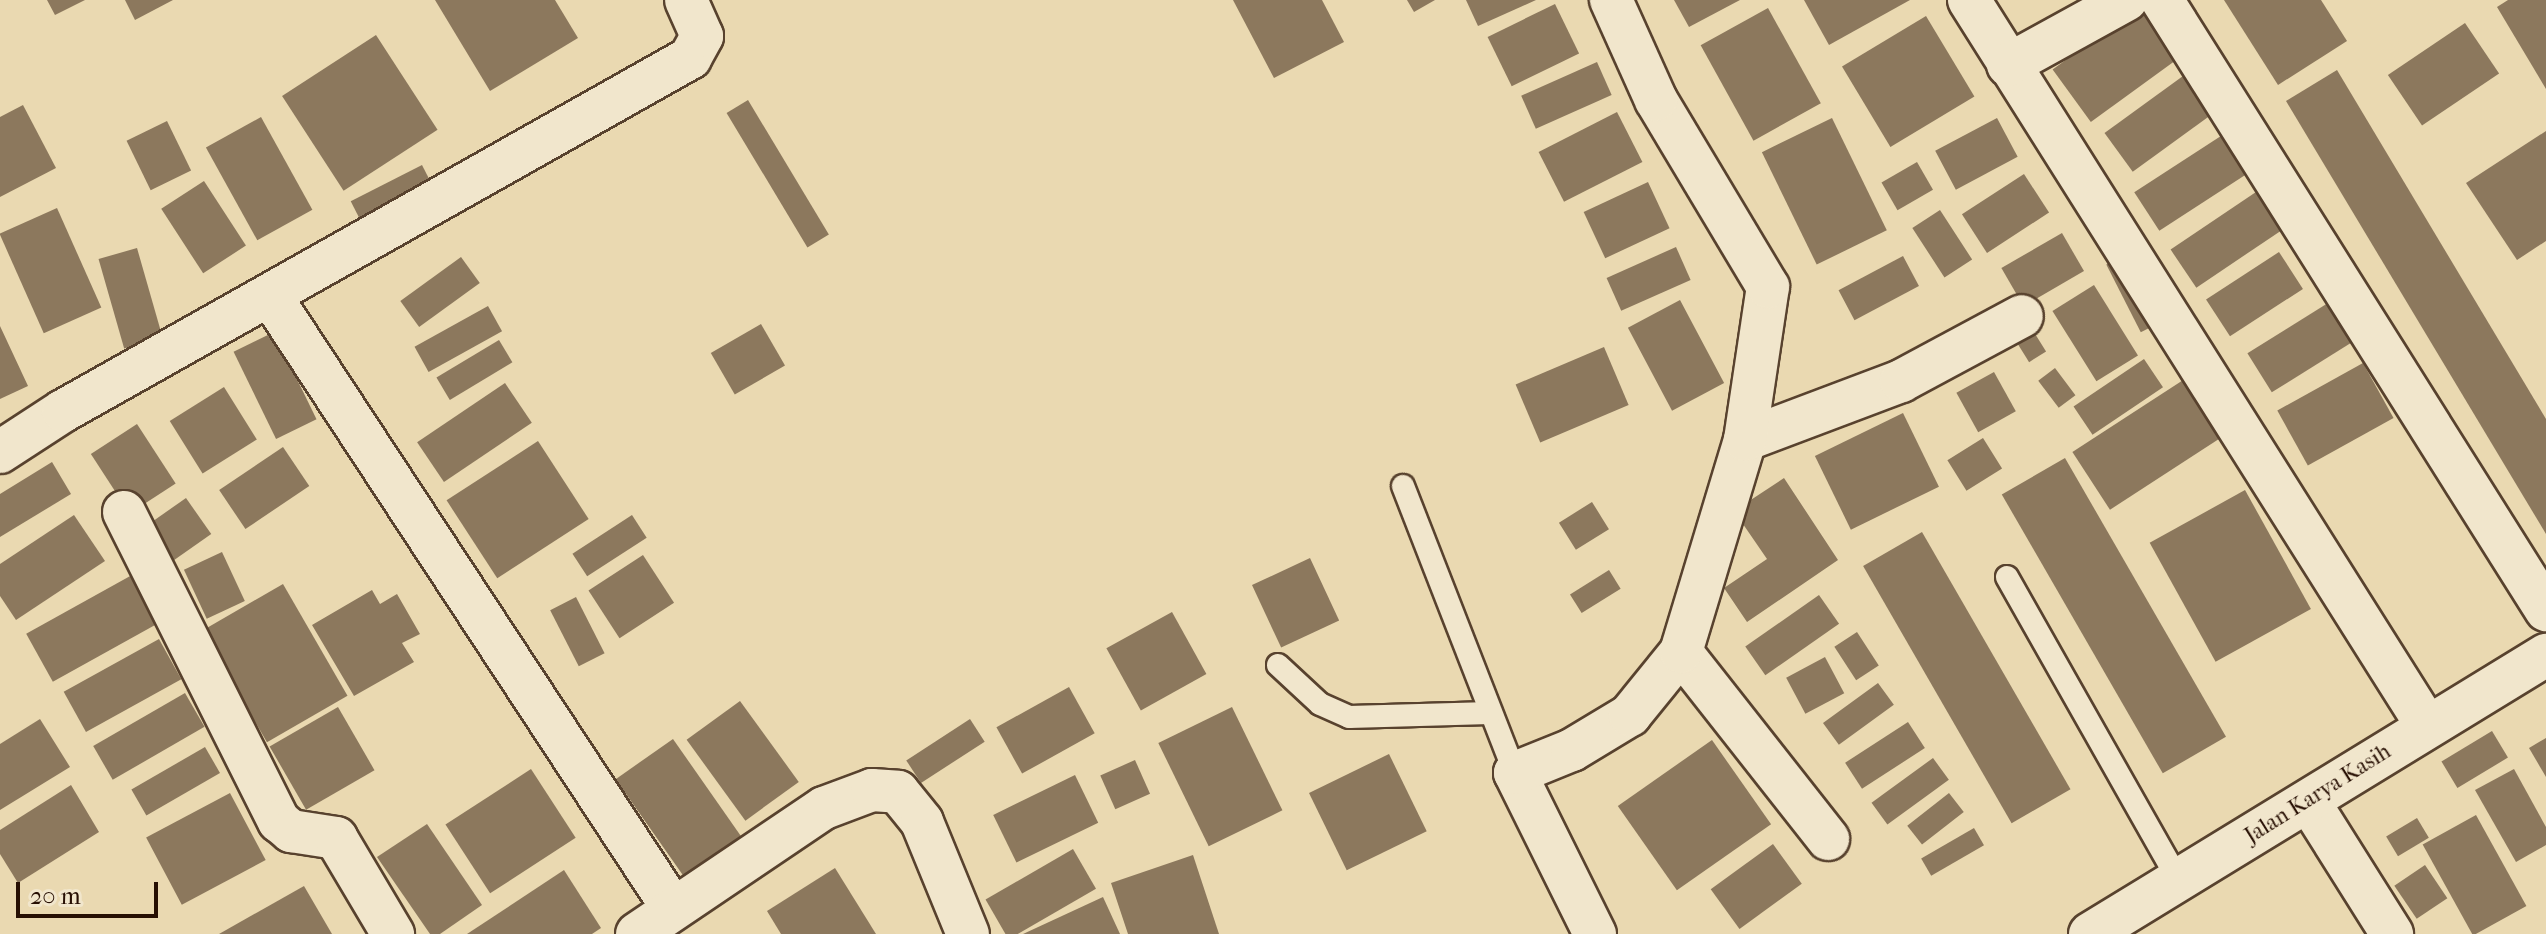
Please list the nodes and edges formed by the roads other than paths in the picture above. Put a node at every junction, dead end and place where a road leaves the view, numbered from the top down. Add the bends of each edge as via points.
1 (686, 0) edge
2 (1611, 0) edge
3 (1969, 0) edge
4 (2126, 0) edge
5 (2162, 0) edge
6 (2008, 65) junction
7 (271, 297) junction
8 (2022, 316) dead end
9 (1745, 440) junction
10 (0, 452) edge
11 (1403, 486) dead end
12 (124, 512) dead end
13 (2007, 577) dead end
14 (2546, 610) edge
15 (1681, 652) junction
16 (2546, 655) edge
17 (1278, 665) dead end
18 (1490, 713) junction
19 (2427, 726) junction
20 (1515, 773) junction
21 (2309, 802) junction
22 (1828, 839) dead end
23 (2178, 879) junction
24 (672, 907) junction
25 (393, 934) edge
26 (637, 934) edge
27 (968, 934) edge
28 (1595, 934) edge
29 (2090, 934) edge
30 (2392, 934) edge

1 - 7 street via 702,36 690,58
2 - 9 street via 1656,100 1768,287
3 - 6 street
4 - 6 street
5 - 14 street
6 - 19 street
7 - 10 street via 63,411
7 - 24 street
8 - 9 street via 1901,381
9 - 15 street
11 - 18 lane
12 - 25 street via 279,821 291,831 336,838
13 - 23 lane
15 - 20 street via 1630,715 1572,750
15 - 22 street
16 - 19 street, Jalan Karya Kasih
17 - 18 lane via 1320,704 1349,717
18 - 20 lane
19 - 21 street, Jalan Karya Kasih
20 - 28 street
21 - 23 street, Jalan Karya Kasih
21 - 30 street
23 - 29 street, Jalan Karya Kasih
24 - 26 street
24 - 27 street via 824,808 872,790 898,792 922,822

